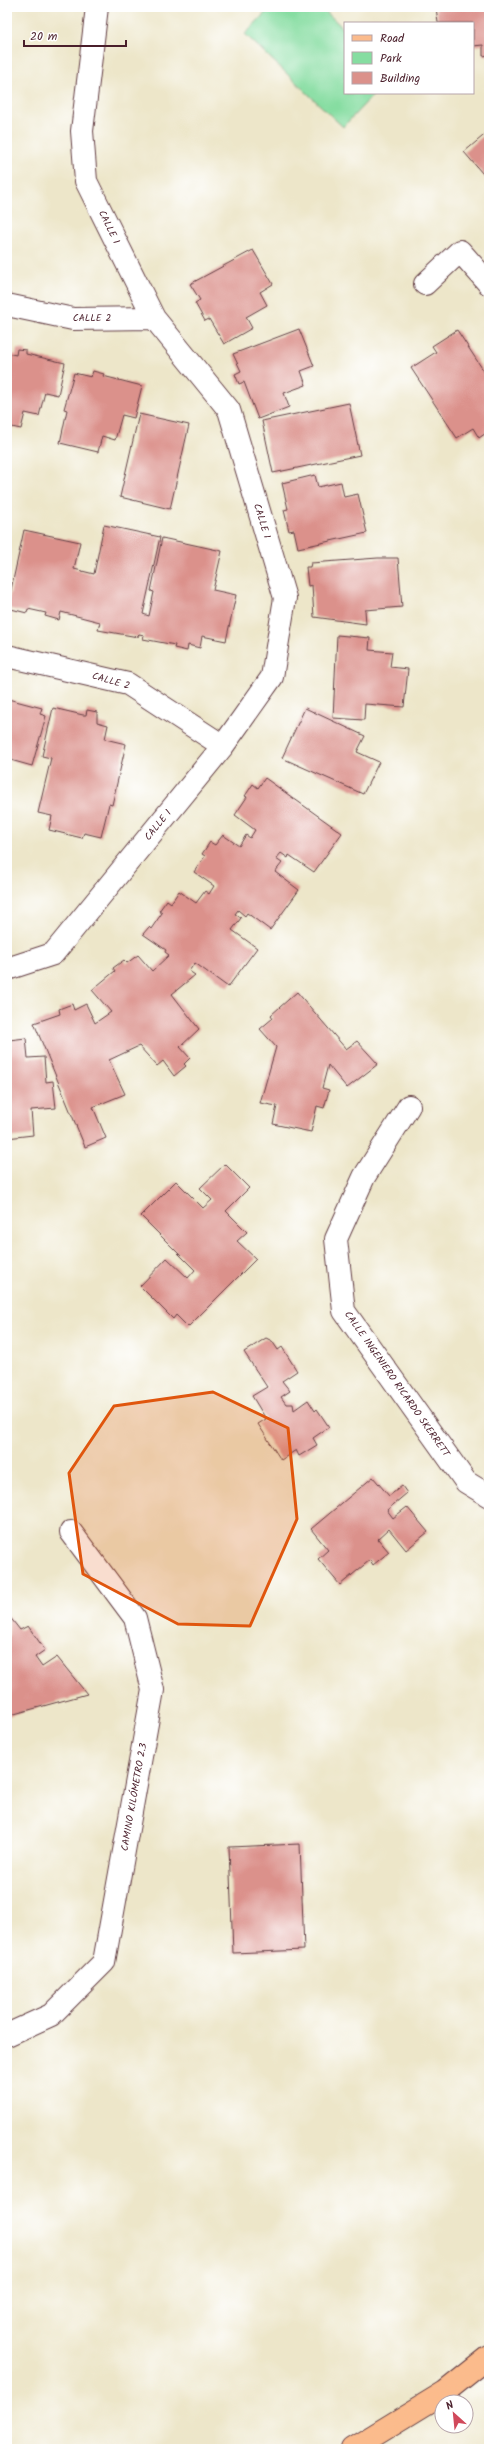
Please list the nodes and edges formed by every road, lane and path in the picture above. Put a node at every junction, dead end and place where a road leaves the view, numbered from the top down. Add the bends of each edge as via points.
1 (97, 7) edge
2 (425, 284) dead end
3 (489, 284) edge
4 (7, 305) edge
5 (154, 318) junction
6 (7, 656) edge
7 (223, 746) junction
8 (7, 969) edge
9 (409, 1106) dead end
10 (489, 1496) edge
11 (71, 1532) dead end
12 (7, 2035) edge
13 (489, 2356) edge
14 (352, 2449) edge

1 - 5 street, CALLE 1 via 82,131 86,181
2 - 3 street via 460,251
4 - 5 street, CALLE 2 via 74,319
5 - 7 street, CALLE 1 via 229,410 285,598 272,677
6 - 7 street, CALLE 2 via 128,684
7 - 8 street, CALLE 1 via 53,954
9 - 10 street, CALLE INGENIERO RICARDO SKERRETT via 364,1177 336,1239 344,1311 466,1482
11 - 12 street, CAMINO KILÓMETRO 2.3 via 135,1618 153,1690 104,1962 51,2015
13 - 14 main road via 445,2392

